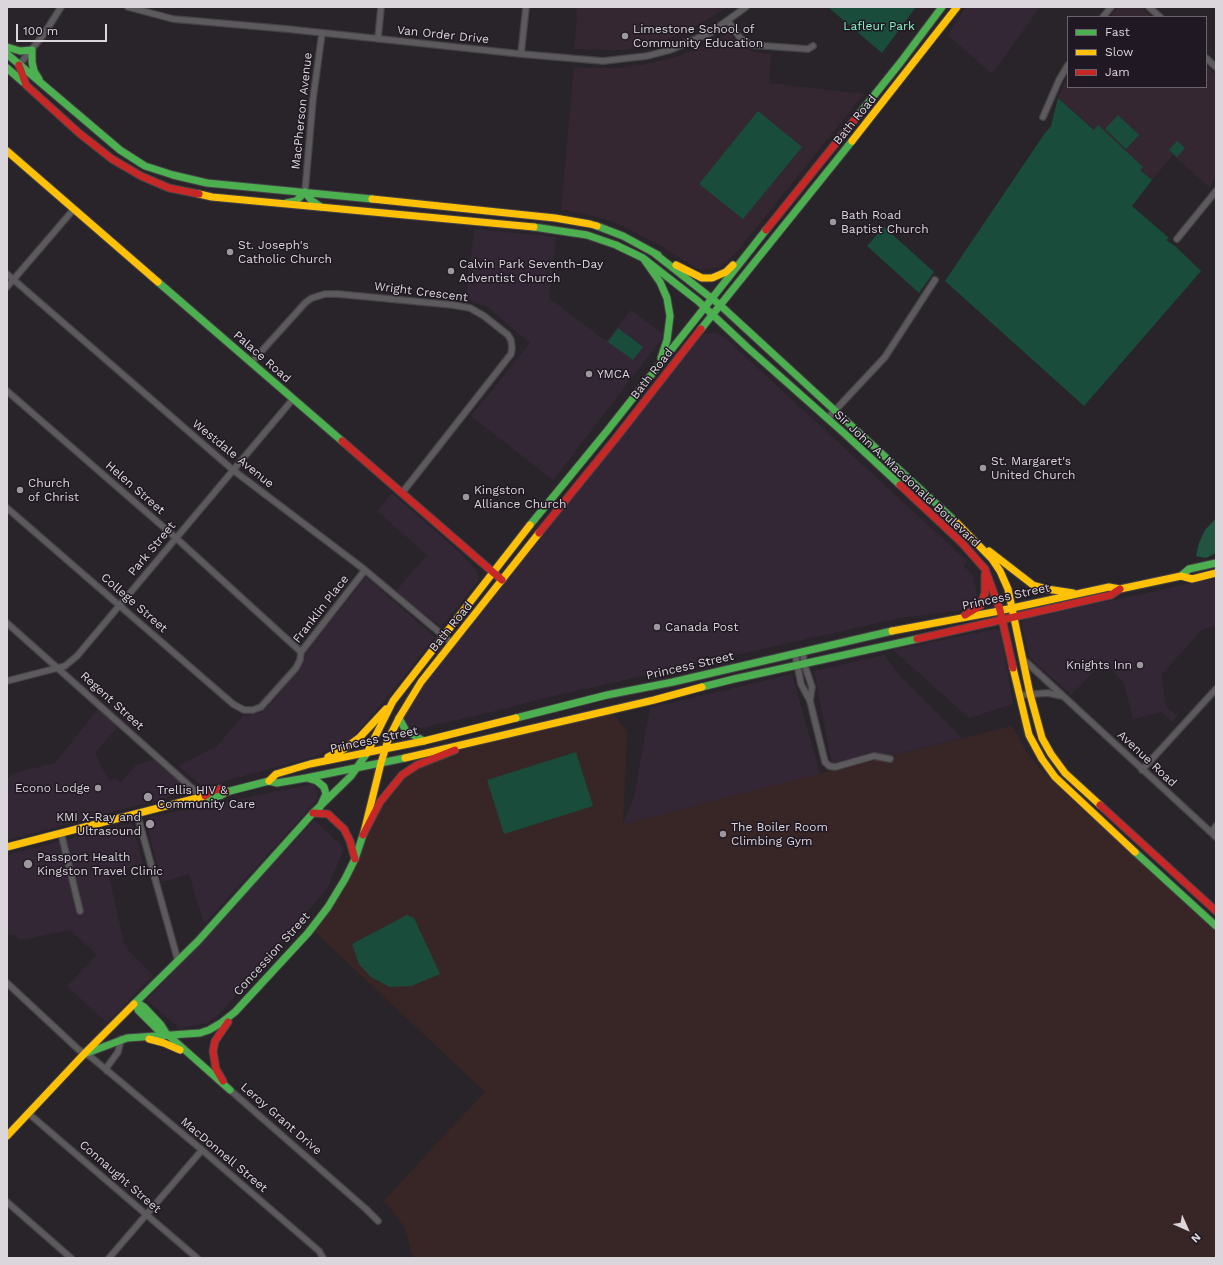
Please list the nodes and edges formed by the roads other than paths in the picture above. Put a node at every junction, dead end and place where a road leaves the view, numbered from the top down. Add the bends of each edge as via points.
1 (61, 7) edge
2 (128, 7) edge
3 (381, 7) edge
4 (526, 7) edge
5 (746, 7) edge
6 (942, 7) edge
7 (957, 7) edge
8 (1111, 7) edge
9 (1149, 7) edge
10 (1104, 16) edge
11 (1159, 16) edge
12 (728, 21) junction
13 (322, 33) junction
14 (378, 39) junction
15 (813, 46) dead end
16 (7, 47) edge
17 (32, 50) junction
18 (7, 54) edge
19 (521, 54) junction
20 (1207, 59) edge
21 (7, 64) edge
22 (19, 65) junction
23 (1067, 67) edge
24 (1216, 67) edge
25 (7, 68) edge
26 (41, 83) junction
27 (26, 85) junction
28 (1043, 117) dead end
29 (7, 151) edge
30 (1216, 191) edge
31 (305, 192) junction
32 (280, 204) junction
33 (324, 208) junction
34 (74, 209) junction
35 (1177, 239) dead end
36 (753, 247) junction
37 (654, 253) junction
38 (643, 258) junction
39 (7, 274) edge
40 (14, 280) junction
41 (935, 280) dead end
42 (7, 287) edge
43 (712, 298) junction
44 (720, 305) junction
45 (704, 307) junction
46 (712, 315) junction
47 (251, 363) junction
48 (658, 364) junction
49 (7, 391) edge
50 (292, 399) junction
51 (834, 411) junction
52 (827, 418) junction
53 (233, 470) junction
54 (402, 493) junction
55 (7, 508) edge
56 (968, 533) junction
57 (176, 538) junction
58 (1216, 563) edge
59 (985, 569) junction
60 (365, 570) junction
61 (492, 572) junction
62 (1216, 573) edge
63 (1181, 576) junction
64 (502, 580) junction
65 (1120, 589) junction
66 (1080, 593) junction
67 (119, 606) junction
68 (1012, 607) junction
69 (1000, 610) junction
70 (1014, 616) junction
71 (960, 618) junction
72 (1002, 620) junction
73 (7, 623) edge
74 (444, 636) junction
75 (452, 643) junction
76 (803, 651) junction
77 (301, 652) junction
78 (795, 654) junction
79 (1021, 657) junction
80 (801, 664) junction
81 (59, 668) junction
82 (7, 681) edge
83 (1216, 689) edge
84 (1030, 694) junction
85 (1020, 695) junction
86 (1062, 696) junction
87 (393, 700) junction
88 (810, 701) junction
89 (248, 710) joint
90 (399, 718) junction
91 (482, 740) junction
92 (424, 741) junction
93 (385, 749) junction
94 (367, 753) junction
95 (890, 760) dead end
96 (381, 763) junction
97 (310, 764) junction
98 (357, 768) junction
99 (1142, 770) junction
100 (306, 778) junction
101 (269, 781) junction
102 (203, 796) junction
103 (320, 807) junction
104 (313, 813) junction
105 (137, 814) junction
106 (1216, 826) edge
107 (1211, 832) junction
108 (61, 833) junction
109 (363, 835) junction
110 (1216, 837) edge
111 (7, 847) edge
112 (355, 859) junction
113 (80, 911) dead end
114 (1216, 911) edge
115 (1216, 926) edge
116 (178, 961) junction
117 (7, 983) edge
118 (136, 1002) junction
119 (235, 1012) junction
120 (168, 1036) junction
121 (137, 1037) junction
122 (121, 1039) junction
123 (85, 1053) junction
124 (192, 1056) junction
125 (107, 1071) junction
126 (230, 1090) junction
127 (28, 1113) junction
128 (7, 1136) edge
129 (202, 1150) junction
130 (7, 1202) edge
131 (146, 1214) junction
132 (378, 1221) dead end
133 (71, 1258) edge
134 (109, 1258) edge
135 (197, 1258) edge
136 (322, 1258) edge

1 - 17 street
2 - 13 street, Van Order Drive via 173,19
3 - 14 street
4 - 19 street
5 - 12 street, Van Order Drive
6 - 36 main road, Bath Road
7 - 44 main road, Bath Road via 908,72
8 - 10 street
9 - 11 street
12 - 15 street via 740,38 752,45 808,50
12 - 19 street, Van Order Drive via 694,40 647,56 603,61
13 - 14 street, Van Order Drive
13 - 31 street, MacPherson Avenue
14 - 19 street, Van Order Drive
16 - 17 main road via 20,51
17 - 22 street
17 - 26 main road via 34,71
18 - 22 main road
20 - 24 street
21 - 22 main road
22 - 26 main road
22 - 27 main road
23 - 28 street
25 - 27 main road
26 - 31 main road via 120,150 145,166 207,183
27 - 32 main road, Sir John A. Macdonald Boulevard via 79,133 112,159 141,176 169,188 212,197
29 - 34 main road, Palace Road
30 - 35 street
31 - 32 main road via 296,201
31 - 33 main road via 312,201
31 - 37 main road via 555,218 590,224 623,236
32 - 33 main road, Sir John A. Macdonald Boulevard
33 - 38 main road, Sir John A. Macdonald Boulevard via 548,228 587,234
34 - 40 street
34 - 47 main road, Palace Road
36 - 37 main road via 726,272 712,278 702,278
36 - 43 main road, Bath Road
37 - 43 main road, Sir John A. Macdonald Boulevard
38 - 45 main road, Sir John A. Macdonald Boulevard
38 - 48 main road via 660,282 667,298 670,316 667,340
39 - 40 street, Westdale Avenue
40 - 42 street
40 - 53 street, Westdale Avenue
41 - 51 street via 885,356
43 - 44 main road, Sir John A. Macdonald Boulevard
43 - 45 main road, Bath Road
44 - 46 main road, Bath Road
44 - 51 main road, Sir John A. Macdonald Boulevard
45 - 46 main road, Sir John A. Macdonald Boulevard
45 - 48 main road, Bath Road
46 - 52 main road, Sir John A. Macdonald Boulevard
46 - 64 main road, Bath Road
47 - 50 main road, Palace Road
47 - 54 street, Wright Crescent via 306,302 325,294 470,308 508,335 511,340 511,354
48 - 61 main road, Bath Road
49 - 57 street, Helen Street
50 - 53 street, Park Street
50 - 54 main road, Palace Road
51 - 52 street
51 - 56 main road, Sir John A. Macdonald Boulevard
52 - 59 main road, Sir John A. Macdonald Boulevard via 962,542
53 - 57 street, Park Street
53 - 60 street, Westdale Avenue
54 - 61 main road, Palace Road
55 - 67 street, College Street
56 - 66 main road via 1033,585
56 - 68 main road, Sir John A. Macdonald Boulevard via 1000,571
57 - 67 street, Park Street
57 - 77 street, Helen Street
58 - 63 main road, Princess Street via 1190,568
59 - 69 main road, Sir John A. Macdonald Boulevard
59 - 71 main road via 985,593 980,606
60 - 74 street, Westdale Avenue
60 - 77 street, Franklin Place
61 - 64 main road, Palace Road
61 - 74 main road, Bath Road
62 - 63 main road, Princess Street via 1192,578
63 - 65 main road, Princess Street
64 - 75 main road, Bath Road
65 - 66 main road, Princess Street via 1109,587
65 - 70 main road, Princess Street via 1111,595
66 - 68 main road, Princess Street
67 - 81 street, Park Street via 77,656
67 - 89 street, College Street via 236,706
68 - 69 main road, Princess Street
68 - 70 main road, Sir John A. Macdonald Boulevard
69 - 71 main road, Princess Street
69 - 72 main road, Sir John A. Macdonald Boulevard
70 - 72 main road, Princess Street
70 - 79 main road, Sir John A. Macdonald Boulevard
71 - 76 main road, Princess Street
72 - 80 main road, Princess Street
72 - 85 main road, Sir John A. Macdonald Boulevard
73 - 81 street, Regent Street
74 - 75 street, Westdale Avenue
74 - 87 main road, Bath Road
75 - 90 main road, Bath Road via 421,682
76 - 78 main road, Princess Street
76 - 80 street
77 - 89 street, Franklin Place via 296,668 264,704 257,709
78 - 80 street
78 - 92 main road, Princess Street via 607,695
79 - 84 main road, Sir John A. Macdonald Boulevard
79 - 86 street, Avenue Road
80 - 88 street via 801,684
80 - 88 street via 812,687
80 - 91 main road, Princess Street
81 - 82 street, Park Street
81 - 102 street, Regent Street
83 - 99 street
84 - 85 street
84 - 86 street via 1048,693
84 - 114 main road, Sir John A. Macdonald Boulevard via 1042,738 1065,773
85 - 115 main road, Sir John A. Macdonald Boulevard via 1029,735 1042,759 1056,777
86 - 99 street, Avenue Road
87 - 94 main road, Bath Road
87 - 97 main road via 368,728 344,749
88 - 95 street via 825,762 829,766 835,767 874,756
90 - 92 main road via 406,731
90 - 93 main road, Bath Road
91 - 96 main road, Princess Street
91 - 109 main road via 417,765 402,775 380,802
92 - 93 main road, Princess Street
93 - 94 main road, Princess Street
93 - 96 main road, Bath Road
94 - 97 main road, Princess Street
94 - 98 main road, Concession Street
96 - 98 main road, Princess Street
96 - 109 main road, Concession Street
97 - 101 main road, Princess Street via 276,774
98 - 100 main road, Princess Street
98 - 103 main road, Concession Street
99 - 107 street, Avenue Road
100 - 101 main road, Princess Street via 278,783
100 - 103 main road via 317,781 324,787 326,794
101 - 102 main road, Princess Street via 226,792 220,789 211,791
102 - 105 main road, Princess Street
103 - 104 main road, Concession Street
104 - 112 main road via 328,814 344,829
104 - 116 main road, Concession Street
105 - 108 main road, Princess Street
105 - 116 street
106 - 107 street
107 - 110 street, Avenue Road
108 - 111 main road, Princess Street
108 - 113 street
109 - 112 main road, Concession Street
112 - 119 main road, Concession Street via 328,907 308,933
116 - 118 main road, Concession Street
117 - 123 street, MacDonnell Street
118 - 120 main road, Leroy Grant Drive via 161,1025
118 - 123 main road, Concession Street
119 - 120 main road, Concession Street via 209,1030
119 - 126 main road via 218,1037 213,1051 216,1069
120 - 121 main road, Concession Street
120 - 124 main road, Leroy Grant Drive
121 - 122 main road, Concession Street
121 - 124 main road via 172,1046
122 - 123 main road, Concession Street
122 - 125 street via 118,1052 107,1066
123 - 125 street, MacDonnell Street
123 - 127 main road, Concession Street
124 - 126 main road, Leroy Grant Drive
125 - 129 street, MacDonnell Street
126 - 132 street, Leroy Grant Drive
127 - 128 main road, Concession Street
127 - 131 street, Connaught Street
129 - 131 street
129 - 136 street, MacDonnell Street via 319,1251
130 - 133 street
131 - 134 street
131 - 135 street, Connaught Street

